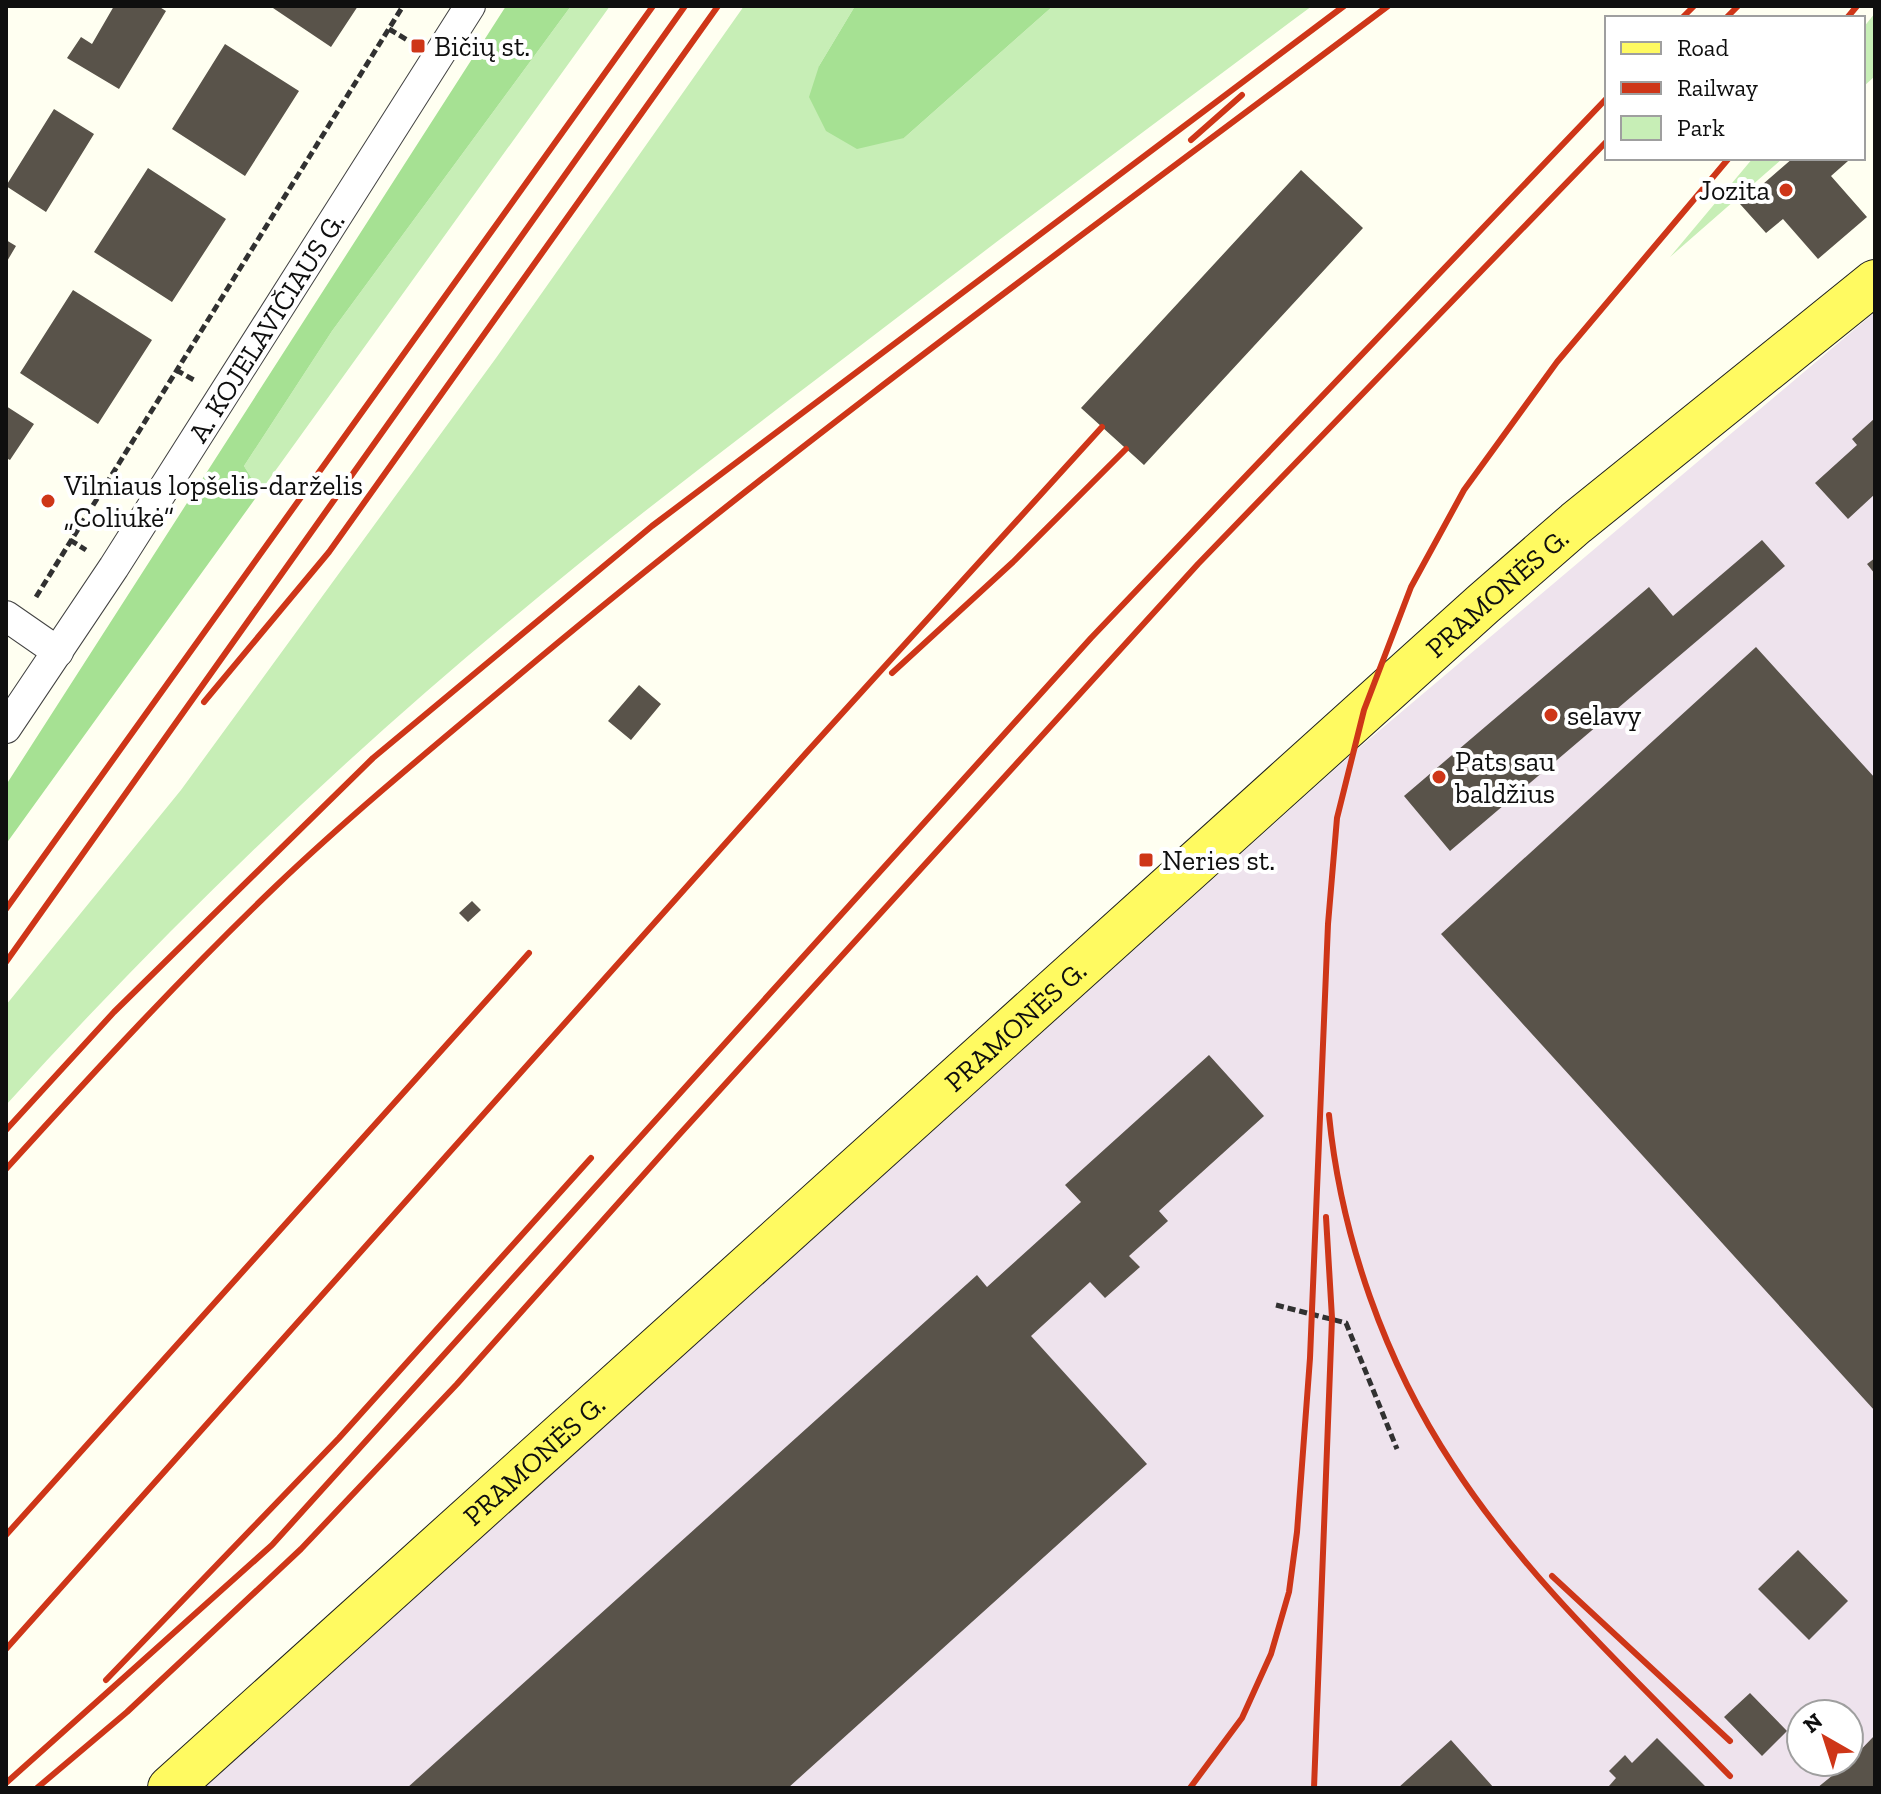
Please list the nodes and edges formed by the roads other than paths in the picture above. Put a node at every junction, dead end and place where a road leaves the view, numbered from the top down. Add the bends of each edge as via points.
1 (470, 6) edge
2 (1875, 282) edge
3 (13, 621) edge
4 (58, 652) junction
5 (6, 728) edge
6 (170, 1788) edge

1 - 4 street, A. KOJELAVIČIAUS G.
2 - 6 main road, PRAMONĖS G. via 1471,614
3 - 4 street
4 - 5 street, A. KOJELAVIČIAUS G.

